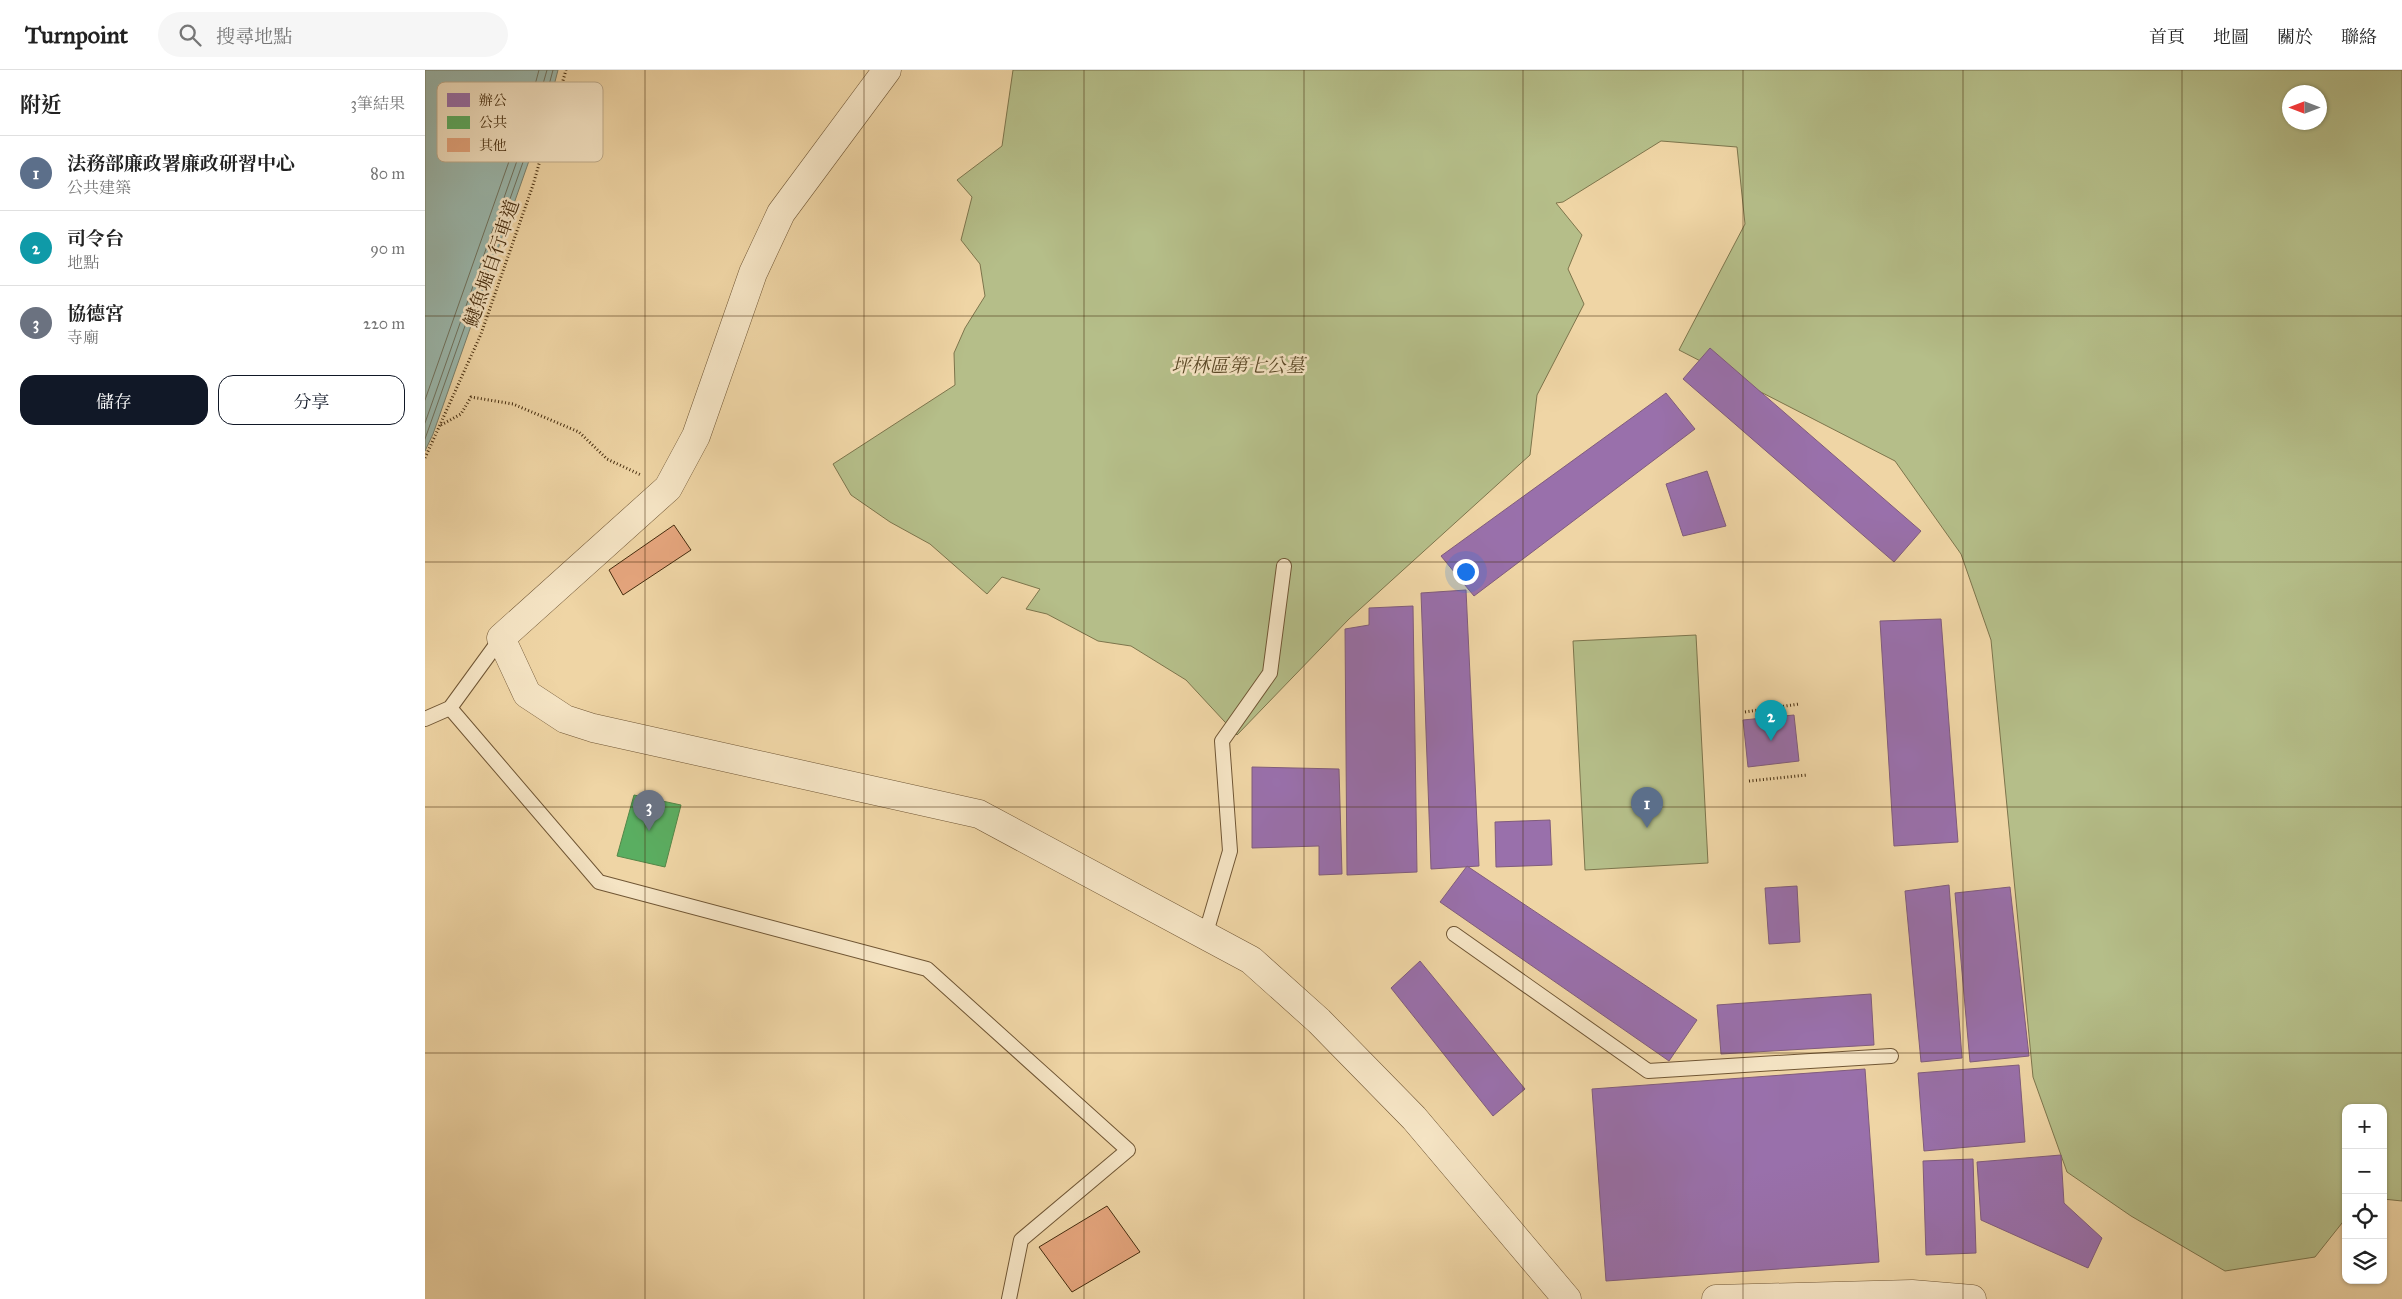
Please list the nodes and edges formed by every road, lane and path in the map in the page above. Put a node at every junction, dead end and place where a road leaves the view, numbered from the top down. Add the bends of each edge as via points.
1 (887, 70) edge
2 (540, 162) edge
3 (440, 425) junction
4 (425, 458) edge
5 (668, 488) junction
6 (1284, 566) dead end
7 (501, 638) junction
8 (1799, 704) dead end
9 (450, 708) junction
10 (1745, 712) dead end
11 (425, 719) edge
12 (1807, 775) dead end
13 (1749, 781) dead end
14 (1454, 934) dead end
15 (1205, 936) junction
16 (1891, 1056) dead end
17 (1009, 1299) edge
18 (1567, 1299) edge
19 (1715, 1299) edge
20 (1972, 1299) edge

1 - 5 street via 781,213 753,273 696,436
2 - 3 path, 𩻸魚堀自行車道 via 481,334
3 - 4 path, 𩻸魚堀自行車道
3 - 5 path via 461,414 471,397 513,404 579,432 607,459
5 - 7 street
6 - 15 lane via 1270,674 1222,741 1230,851
7 - 9 lane
7 - 15 street via 527,694 565,720 979,814
8 - 10 path
9 - 11 lane
9 - 17 lane via 599,882 927,969 1128,1150 1021,1240
12 - 13 path
14 - 16 lane via 1648,1071
15 - 18 street via 1251,960 1319,1021 1414,1118
19 - 20 street via 1912,1294

